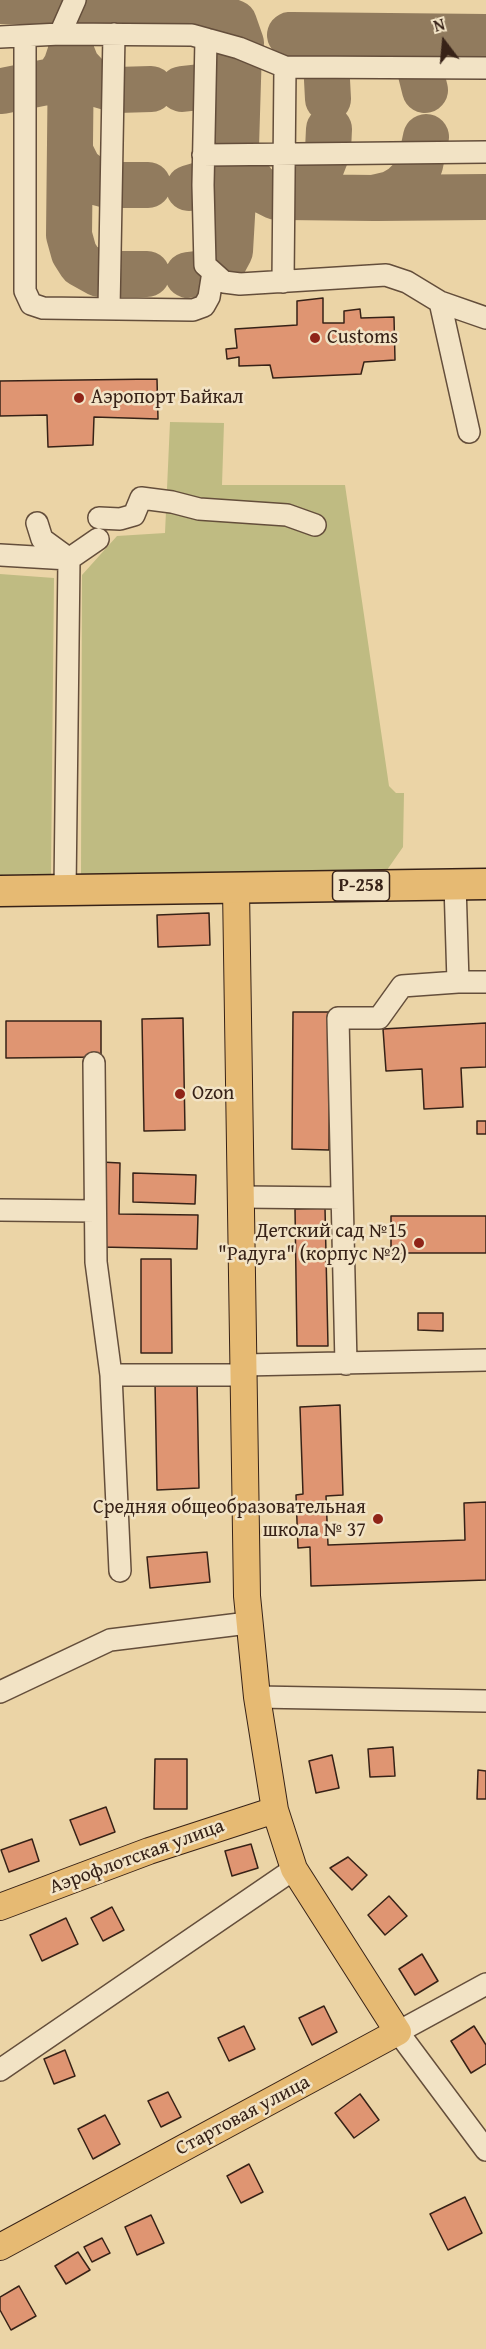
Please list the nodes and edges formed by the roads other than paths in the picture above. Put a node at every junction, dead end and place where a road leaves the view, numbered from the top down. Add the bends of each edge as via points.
1 (75, 0) edge
2 (60, 34) junction
3 (114, 34) junction
4 (25, 36) junction
5 (0, 37) edge
6 (206, 39) junction
7 (285, 67) junction
8 (486, 68) edge
9 (486, 152) edge
10 (283, 153) junction
11 (203, 154) junction
12 (213, 272) junction
13 (282, 282) junction
14 (440, 302) junction
15 (109, 309) junction
16 (486, 318) edge
17 (469, 432) dead end
18 (37, 523) dead end
19 (315, 525) dead end
20 (0, 555) edge
21 (69, 559) junction
22 (455, 884) junction
23 (486, 884) edge
24 (236, 889) junction
25 (65, 890) junction
26 (0, 891) edge
27 (458, 982) junction
28 (486, 982) edge
29 (94, 1063) dead end
30 (241, 1197) junction
31 (342, 1198) junction
32 (0, 1210) edge
33 (95, 1211) junction
34 (486, 1360) edge
35 (346, 1364) junction
36 (243, 1370) junction
37 (111, 1375) junction
38 (120, 1571) dead end
39 (248, 1623) junction
40 (0, 1692) edge
41 (257, 1697) junction
42 (486, 1701) edge
43 (275, 1810) junction
44 (294, 1869) junction
45 (0, 1907) edge
46 (486, 1984) edge
47 (398, 2032) junction
48 (0, 2070) edge
49 (486, 2150) edge
50 (0, 2247) edge

1 - 2 street
2 - 3 street
2 - 4 street
3 - 6 street via 192,35
3 - 15 street
4 - 5 street
4 - 15 street via 25,291 31,304 43,308
6 - 7 street
6 - 11 street
7 - 8 street
7 - 10 street
9 - 10 street
10 - 11 street
10 - 13 street
11 - 12 street via 203,258 205,266
12 - 13 street via 224,282
12 - 15 street via 209,297 204,306 193,310
13 - 14 street via 386,275 407,282
14 - 16 street
14 - 17 street
18 - 21 street via 42,539
19 - 21 street via 287,515 200,509 141,498 134,515 98,528
20 - 21 street
21 - 25 street
22 - 23 highway, Р-258
22 - 24 highway, Р-258
22 - 27 street
24 - 25 highway, Р-258
24 - 30 main road
25 - 26 highway, Р-258
27 - 28 street
27 - 31 street via 402,986 379,1018 338,1018
29 - 33 street
30 - 31 street
30 - 36 main road
31 - 35 street
32 - 33 street
33 - 37 street via 96,1262
34 - 35 street
35 - 36 street
36 - 37 street
36 - 39 main road
37 - 38 street
39 - 40 street via 110,1640
39 - 41 main road
41 - 42 street
41 - 43 main road
43 - 44 main road
43 - 45 main road, Аэрофлотская улица via 149,1851
44 - 47 main road
44 - 48 street
46 - 47 street, Стартовая улица
47 - 49 street
47 - 50 main road, Стартовая улица

